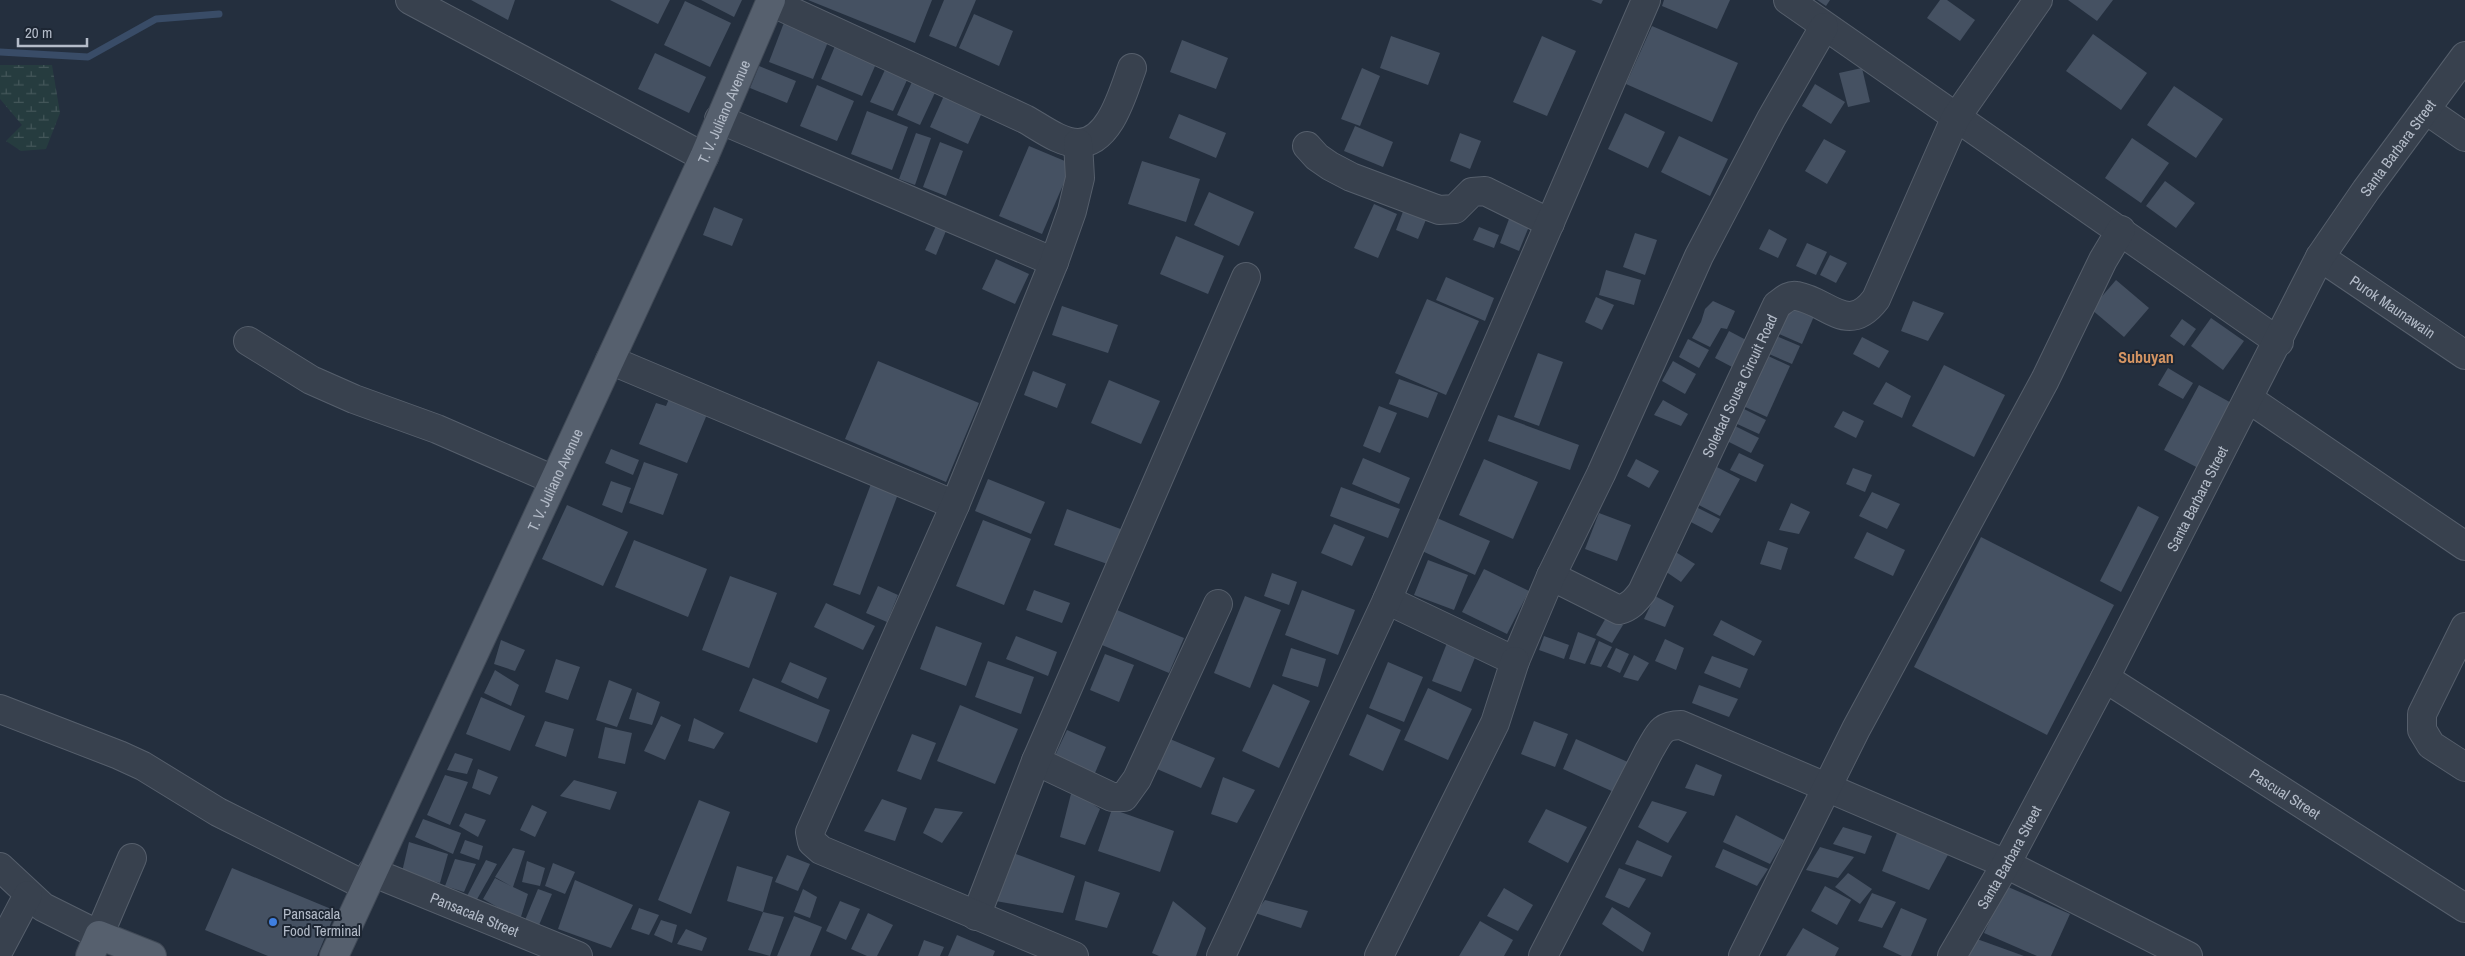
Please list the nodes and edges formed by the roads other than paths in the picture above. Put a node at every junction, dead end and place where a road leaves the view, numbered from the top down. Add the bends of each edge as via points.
1 (410, 0) edge
2 (1646, 0) edge
3 (1788, 0) edge
4 (2038, 0) edge
5 (771, 1) edge
6 (1824, 27) junction
7 (2465, 56) edge
8 (1132, 68) dead end
9 (2426, 110) junction
10 (719, 119) junction
11 (1955, 119) junction
12 (2465, 137) edge
13 (1078, 143) junction
14 (1307, 146) dead end
15 (704, 157) junction
16 (1550, 223) junction
17 (2120, 230) junction
18 (2320, 257) junction
19 (1054, 262) junction
20 (1246, 277) dead end
21 (248, 341) dead end
22 (2279, 342) junction
23 (2465, 354) edge
24 (610, 360) junction
25 (2249, 399) junction
26 (554, 480) junction
27 (955, 505) junction
28 (2465, 546) edge
29 (1551, 576) junction
30 (1387, 600) junction
31 (1218, 604) dead end
32 (2465, 627) edge
33 (1514, 661) junction
34 (2457, 661) edge
35 (2105, 678) junction
36 (0, 709) edge
37 (1036, 761) junction
38 (2465, 767) edge
39 (1826, 789) junction
40 (132, 858) dead end
41 (2006, 864) junction
42 (0, 866) edge
43 (369, 879) junction
44 (28, 895) junction
45 (2465, 908) edge
46 (976, 916) junction
47 (94, 945) edge
48 (0, 948) edge
49 (152, 956) edge
50 (334, 956) edge
51 (578, 956) edge
52 (1074, 956) edge
53 (1221, 956) edge
54 (1378, 956) edge
55 (1543, 956) edge
56 (1744, 956) edge
57 (1952, 956) edge
58 (2188, 956) edge

1 - 15 street
2 - 16 street
3 - 6 street
4 - 11 street, Soledad Sousa Circuit Road
5 - 10 main road, T. V. Juliano Avenue
5 - 13 street via 1058,137
6 - 11 street
6 - 29 street via 1699,256 1601,474
7 - 9 street, Santa Barbara Street
8 - 13 street via 1113,115 1102,132 1091,140
9 - 12 street
9 - 18 street, Santa Barbara Street
10 - 15 main road, T. V. Juliano Avenue
10 - 19 street
11 - 17 street
11 - 29 street, Soledad Sousa Circuit Road via 1870,307 1858,315 1845,317 1796,296 1787,297 1777,305 1635,601 1628,608 1619,610
13 - 19 street via 1080,178
14 - 16 street via 1317,157 1351,177 1439,210 1455,209 1472,192 1485,191
15 - 24 main road, T. V. Juliano Avenue
16 - 30 street
17 - 22 street
17 - 39 street via 2045,380
18 - 22 street, Santa Barbara Street
18 - 23 street, Purok Maunawain
19 - 27 street
20 - 37 street
21 - 26 street via 311,380 437,429
22 - 25 street, Santa Barbara Street
24 - 26 main road, T. V. Juliano Avenue
24 - 27 street
25 - 28 street
25 - 35 street, Santa Barbara Street
26 - 43 main road, T. V. Juliano Avenue
27 - 46 street via 810,832 812,842 821,850
29 - 33 street
30 - 33 street
30 - 53 street
31 - 37 street via 1137,779 1124,797 1112,797
32 - 34 street
33 - 54 street via 1495,723
34 - 38 street via 2422,714 2422,730 2431,745
35 - 41 street, Santa Barbara Street
35 - 45 street, Pascual Street
36 - 43 street, Pansacala Street via 126,758 218,812
37 - 46 street
39 - 41 street
39 - 55 street via 1681,726 1662,730
39 - 56 street
40 - 47 street
41 - 57 street, Santa Barbara Street
41 - 58 street
42 - 44 street
43 - 50 main road, T. V. Juliano Avenue
43 - 51 street, Pansacala Street
44 - 47 street
44 - 48 street
46 - 52 street
47 - 49 main road

